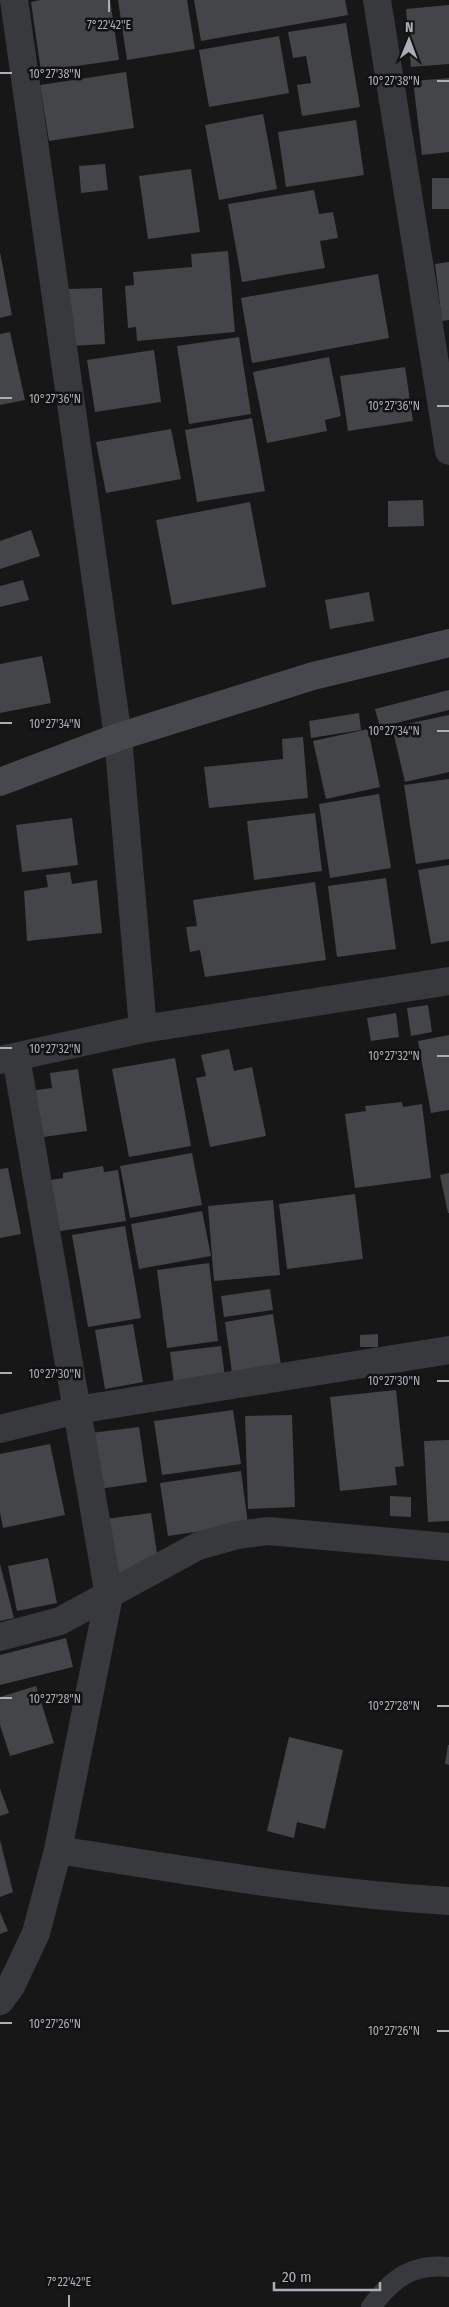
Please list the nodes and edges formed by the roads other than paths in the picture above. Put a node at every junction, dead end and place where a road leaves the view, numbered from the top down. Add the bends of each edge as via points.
1 (14, 0) edge
2 (377, 0) edge
3 (449, 451) edge
4 (449, 643) edge
5 (118, 737) junction
6 (0, 782) edge
7 (449, 981) edge
8 (143, 1029) junction
9 (8, 1058) edge
10 (449, 1350) edge
11 (77, 1410) junction
12 (0, 1429) edge
13 (449, 1547) edge
14 (109, 1596) junction
15 (0, 1637) edge
16 (58, 1850) junction
17 (449, 1901) edge
18 (0, 2001) edge
19 (449, 2267) edge
20 (371, 2307) edge

1 - 5 street
2 - 3 street
4 - 5 street via 313,676
5 - 6 street
5 - 8 street
7 - 8 street
8 - 9 street
9 - 11 street
10 - 11 street
11 - 12 street
11 - 14 street
13 - 14 street via 268,1531 237,1535 198,1546
14 - 15 street via 60,1621
14 - 16 street
16 - 17 street via 374,1897
16 - 18 street via 36,1933 11,1986
19 - 20 lane via 410,2271 386,2287

